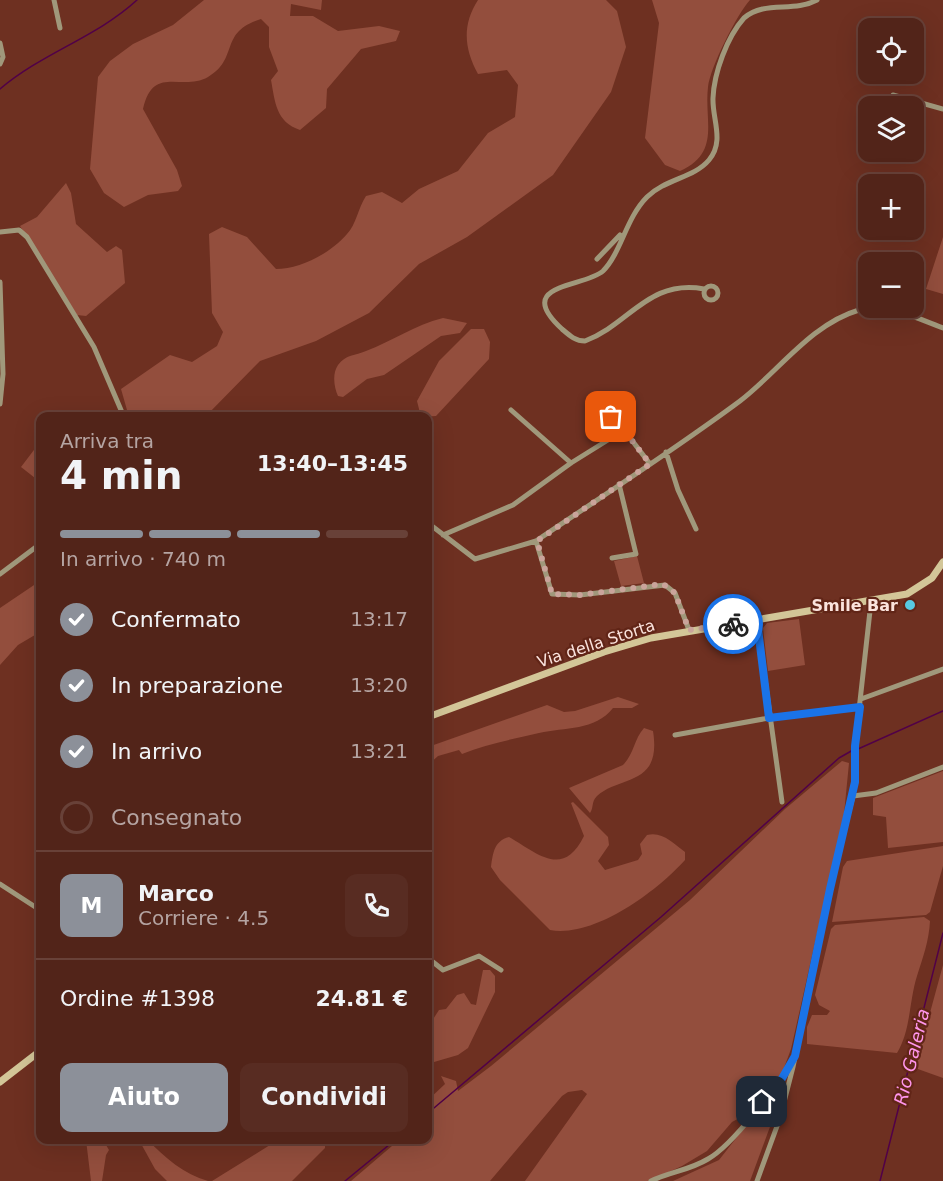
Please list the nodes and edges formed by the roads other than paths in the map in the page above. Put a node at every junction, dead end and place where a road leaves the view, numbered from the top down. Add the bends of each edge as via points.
1 (54, 0) edge
2 (817, 0) edge
3 (60, 28) dead end
4 (0, 43) edge
5 (0, 64) edge
6 (893, 95) dead end
7 (943, 110) edge
8 (0, 232) edge
9 (623, 232) junction
10 (597, 259) dead end
11 (0, 282) edge
12 (704, 289) dead end
13 (943, 328) edge
14 (0, 404) edge
15 (597, 405) dead end
16 (511, 410) dead end
17 (122, 412) edge
18 (624, 430) junction
19 (666, 452) junction
20 (570, 463) junction
21 (650, 464) junction
22 (619, 484) junction
23 (432, 525) edge
24 (696, 529) dead end
25 (443, 535) junction
26 (537, 541) junction
27 (36, 547) edge
28 (612, 558) dead end
29 (943, 562) edge
30 (0, 574) edge
31 (871, 602) junction
32 (757, 621) junction
33 (689, 630) junction
34 (943, 669) edge
35 (861, 699) junction
36 (860, 707) junction
37 (432, 716) edge
38 (769, 718) junction
39 (675, 735) dead end
40 (943, 767) edge
41 (853, 796) junction
42 (782, 802) dead end
43 (0, 884) edge
44 (36, 906) edge
45 (432, 961) edge
46 (501, 970) dead end
47 (36, 1054) edge
48 (795, 1056) junction
49 (0, 1083) edge
50 (651, 1181) edge
51 (757, 1181) edge

1 - 3 street
2 - 9 street via 803,6 767,6 744,19 716,78 713,100 718,137 714,153 704,165 652,193
4 - 5 street
6 - 7 street
8 - 17 street via 17,230 27,237 94,347
9 - 10 street
9 - 12 street via 602,271 557,287 548,297 549,316 572,338 590,339 662,292
11 - 14 street
13 - 19 street via 886,310 855,311 807,340 741,400
15 - 18 street
16 - 20 street
18 - 20 street
18 - 21 street
19 - 21 street
19 - 24 street
20 - 25 street via 513,505
21 - 22 street
22 - 26 street
22 - 28 street via 636,554
23 - 25 street
25 - 26 street via 475,558
26 - 33 street via 552,594 580,595 665,585 675,593
27 - 30 street
29 - 31 main road, Via della Storta via 932,578 915,591
31 - 32 main road, Via della Storta
31 - 35 street
32 - 33 main road, Via della Storta
32 - 38 street
33 - 37 main road, Via della Storta via 604,652
34 - 35 street
35 - 36 street
36 - 38 street
36 - 41 street
38 - 39 street
38 - 42 street
40 - 41 street via 876,793
41 - 48 street
43 - 44 street
45 - 46 street via 443,970 479,956
47 - 49 main road
48 - 50 street via 777,1087 718,1152 697,1165
48 - 51 street via 780,1118

